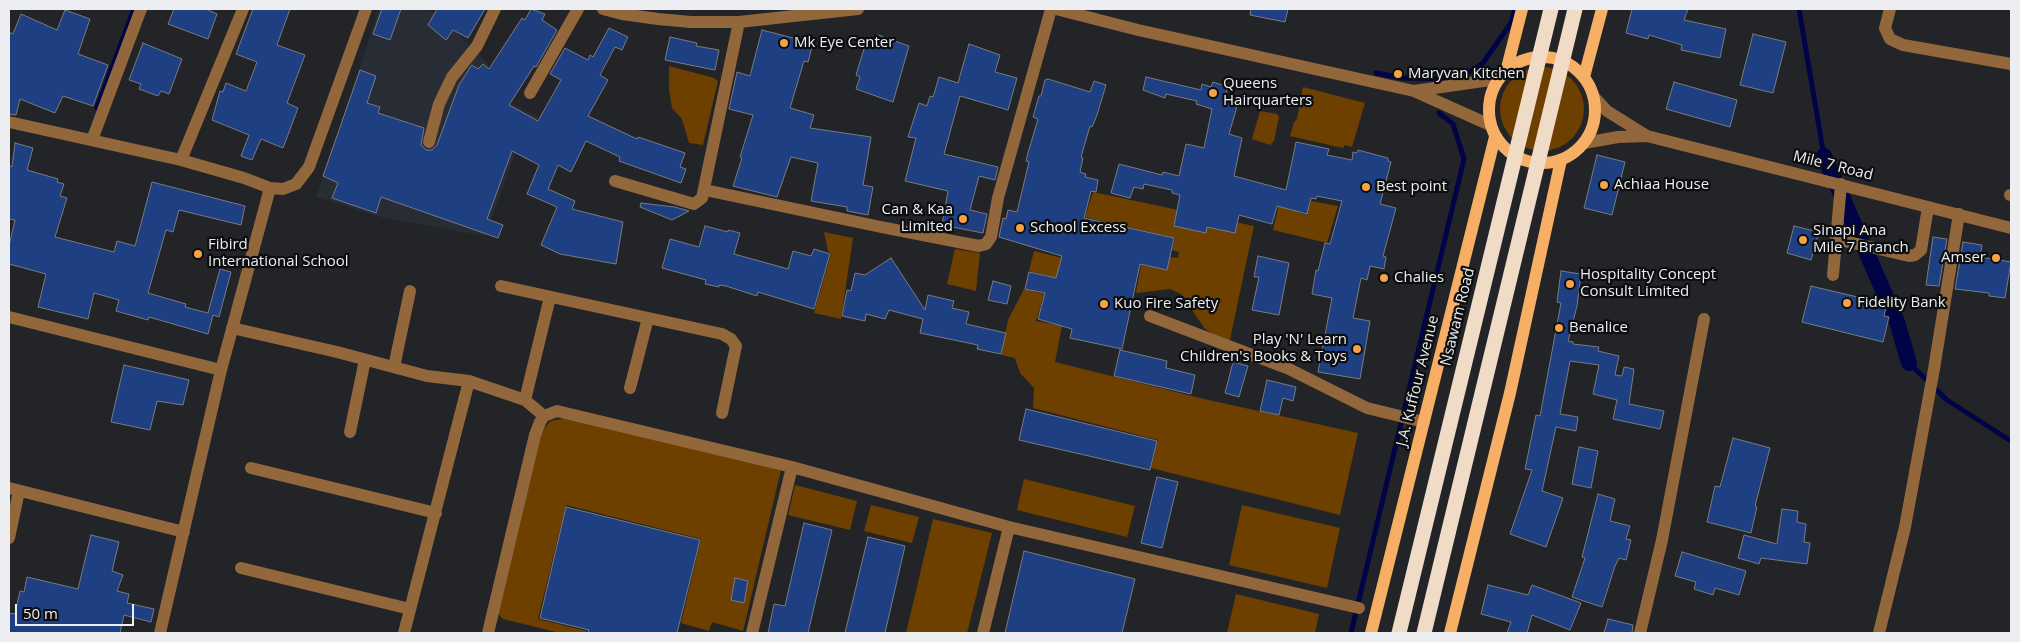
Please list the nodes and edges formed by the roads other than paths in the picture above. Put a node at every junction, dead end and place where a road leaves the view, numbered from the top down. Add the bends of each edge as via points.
1 (141, 9) edge
2 (243, 9) edge
3 (366, 9) edge
4 (495, 9) edge
5 (578, 9) edge
6 (603, 9) edge
7 (858, 9) edge
8 (1051, 9) edge
9 (1056, 9) edge
10 (1522, 9) edge
11 (1551, 9) edge
12 (1575, 9) edge
13 (1602, 9) edge
14 (1890, 9) edge
15 (739, 22) junction
16 (2011, 64) edge
17 (1507, 68) junction
18 (1584, 77) junction
19 (1497, 79) junction
20 (1414, 91) junction
21 (530, 93) dead end
22 (1594, 97) junction
23 (9, 122) edge
24 (1490, 124) junction
25 (1496, 136) junction
26 (1647, 136) junction
27 (92, 140) junction
28 (430, 142) dead end
29 (1584, 143) junction
30 (182, 160) junction
31 (1561, 160) junction
32 (615, 181) dead end
33 (1840, 184) junction
34 (270, 188) junction
35 (704, 190) junction
36 (1928, 207) junction
37 (1960, 214) junction
38 (2011, 228) edge
39 (1836, 239) junction
40 (1833, 275) dead end
41 (501, 286) dead end
42 (410, 291) dead end
43 (550, 296) junction
44 (1150, 316) dead end
45 (9, 317) edge
46 (648, 318) junction
47 (1704, 319) dead end
48 (232, 328) junction
49 (365, 360) junction
50 (394, 367) junction
51 (221, 370) junction
52 (469, 381) junction
53 (630, 388) dead end
54 (525, 400) junction
55 (722, 413) dead end
56 (544, 416) junction
57 (1424, 422) junction
58 (350, 432) dead end
59 (792, 467) junction
60 (251, 468) dead end
61 (14, 489) edge
62 (436, 513) junction
63 (1009, 527) junction
64 (184, 532) junction
65 (9, 538) edge
66 (241, 568) dead end
67 (1359, 608) dead end
68 (410, 609) junction
69 (160, 633) edge
70 (404, 633) edge
71 (488, 633) edge
72 (752, 633) edge
73 (983, 633) edge
74 (1371, 633) edge
75 (1399, 633) edge
76 (1424, 633) edge
77 (1450, 633) edge
78 (1640, 633) edge
79 (1879, 633) edge

1 - 27 street
2 - 30 street
3 - 34 street via 309,167 296,184
4 - 28 street via 477,46 452,77 439,104
5 - 21 street
6 - 15 street via 658,19
7 - 15 street
8 - 35 street via 998,198 991,237 986,244 979,246 872,226
9 - 20 street
10 - 17 main road
11 - 75 highway, Nsawam Road
12 - 76 highway
13 - 18 main road
14 - 16 street via 1885,28 1890,39
15 - 35 street
17 - 18 main road via 1533,56 1542,57 1562,60
17 - 19 main road
18 - 22 main road
19 - 20 street
19 - 24 main road via 1488,105
20 - 24 street
22 - 26 street via 1607,111
22 - 29 main road via 1594,121
23 - 27 street
24 - 25 main road
25 - 31 main road via 1513,154 1536,162
25 - 57 main road, J.A. Kuffour Avenue
26 - 29 street
26 - 33 street, Mile 7 Road
27 - 30 street
29 - 31 main road
30 - 34 street
31 - 77 main road via 1510,393
32 - 35 street via 694,204 702,198
33 - 36 street, Mile 7 Road
33 - 39 street
34 - 48 street
36 - 37 street, Mile 7 Road
36 - 39 street via 1920,250 1915,255
37 - 38 street, Mile 7 Road
37 - 79 street via 1905,527
39 - 40 street
41 - 43 street
42 - 50 street
43 - 46 street
43 - 54 street
44 - 57 street via 1289,370 1367,408
45 - 51 street
46 - 53 street
46 - 55 street via 722,334 731,339 736,346
47 - 78 street via 1662,540
48 - 49 street
48 - 51 street
49 - 50 street
49 - 58 street
50 - 52 street via 427,376
51 - 64 street
52 - 54 street
52 - 62 street
54 - 56 street
56 - 59 street via 557,411
56 - 71 street via 535,435
57 - 74 main road, J.A. Kuffour Avenue
59 - 63 street
59 - 72 street
60 - 62 street
61 - 64 street
61 - 65 street
62 - 68 street
63 - 67 street
63 - 73 street
64 - 69 street
66 - 68 street
68 - 70 street

